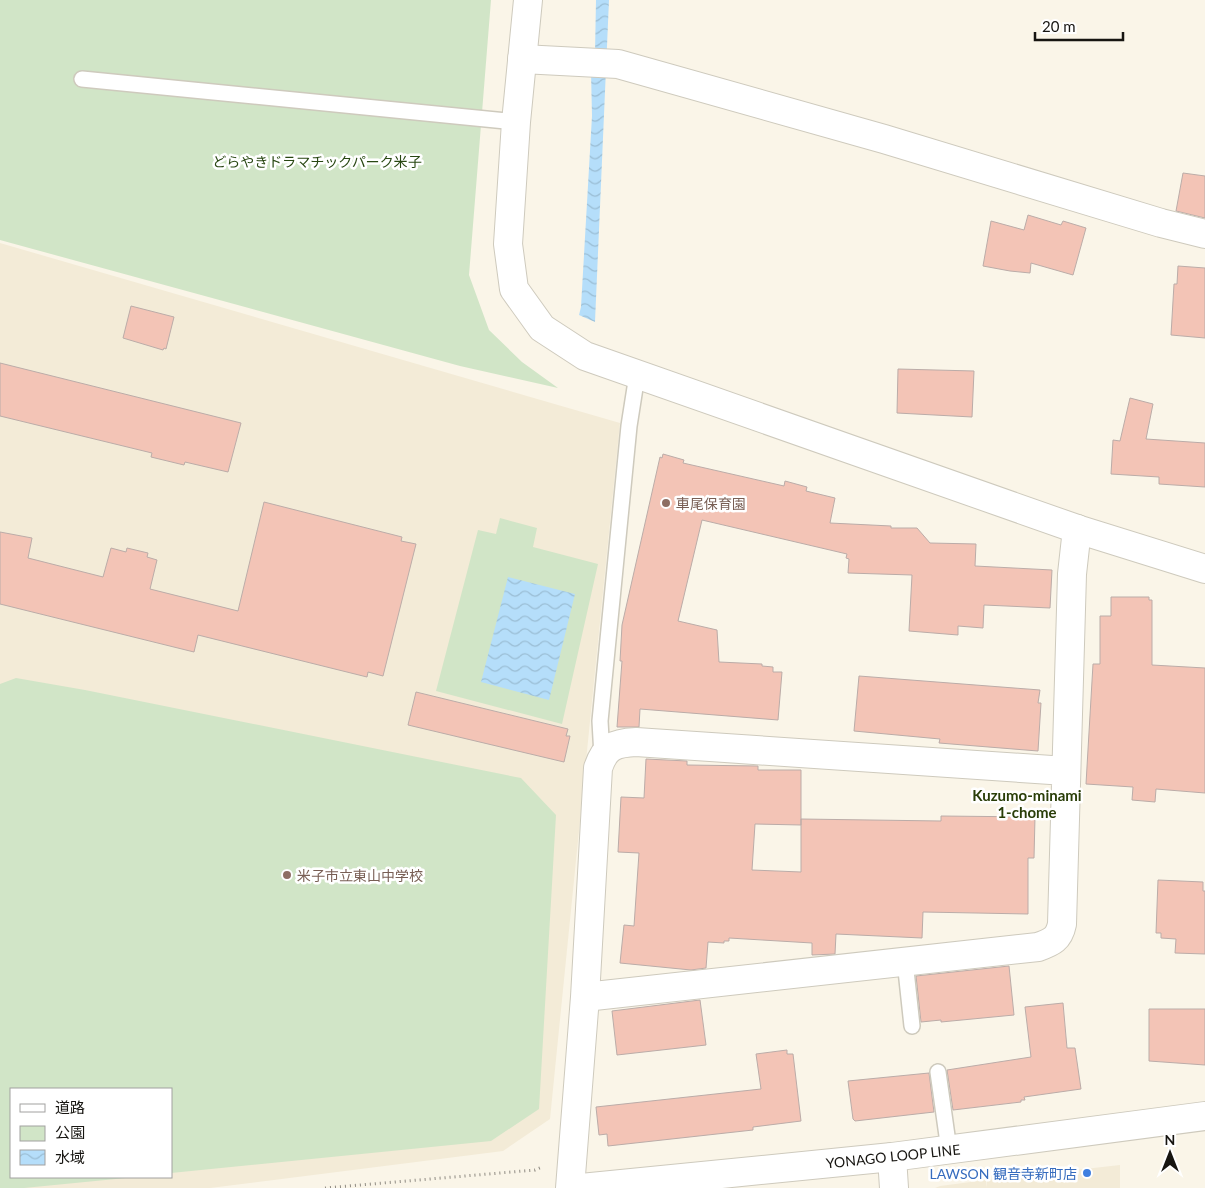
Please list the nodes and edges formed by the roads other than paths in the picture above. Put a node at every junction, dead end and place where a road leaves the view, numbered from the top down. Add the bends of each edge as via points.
1 (528, 0) edge
2 (522, 59) junction
3 (82, 79) dead end
4 (516, 122) junction
5 (1205, 234) edge
6 (637, 375) junction
7 (1077, 529) junction
8 (1205, 569) edge
9 (602, 756) junction
10 (1066, 771) junction
11 (905, 961) junction
12 (585, 997) junction
13 (912, 1026) dead end
14 (938, 1072) dead end
15 (1205, 1116) edge
16 (949, 1150) junction
17 (892, 1157) junction
18 (570, 1188) edge
19 (581, 1188) edge
20 (894, 1188) edge

1 - 2 street
2 - 4 street
2 - 5 street via 618,64
3 - 4 lane
4 - 6 street via 508,244 514,289 542,328 585,356
6 - 7 street
6 - 9 lane via 629,426 601,711
7 - 8 street
7 - 10 street via 1072,574
9 - 10 street via 613,746 636,742
9 - 12 street via 598,768
10 - 11 street via 1062,924 1057,938 1038,947
11 - 12 street
11 - 13 lane
12 - 18 street
14 - 16 lane
15 - 16 street, YONAGO LOOP LINE
16 - 17 street, YONAGO LOOP LINE
17 - 19 street, YONAGO LOOP LINE
17 - 20 street

